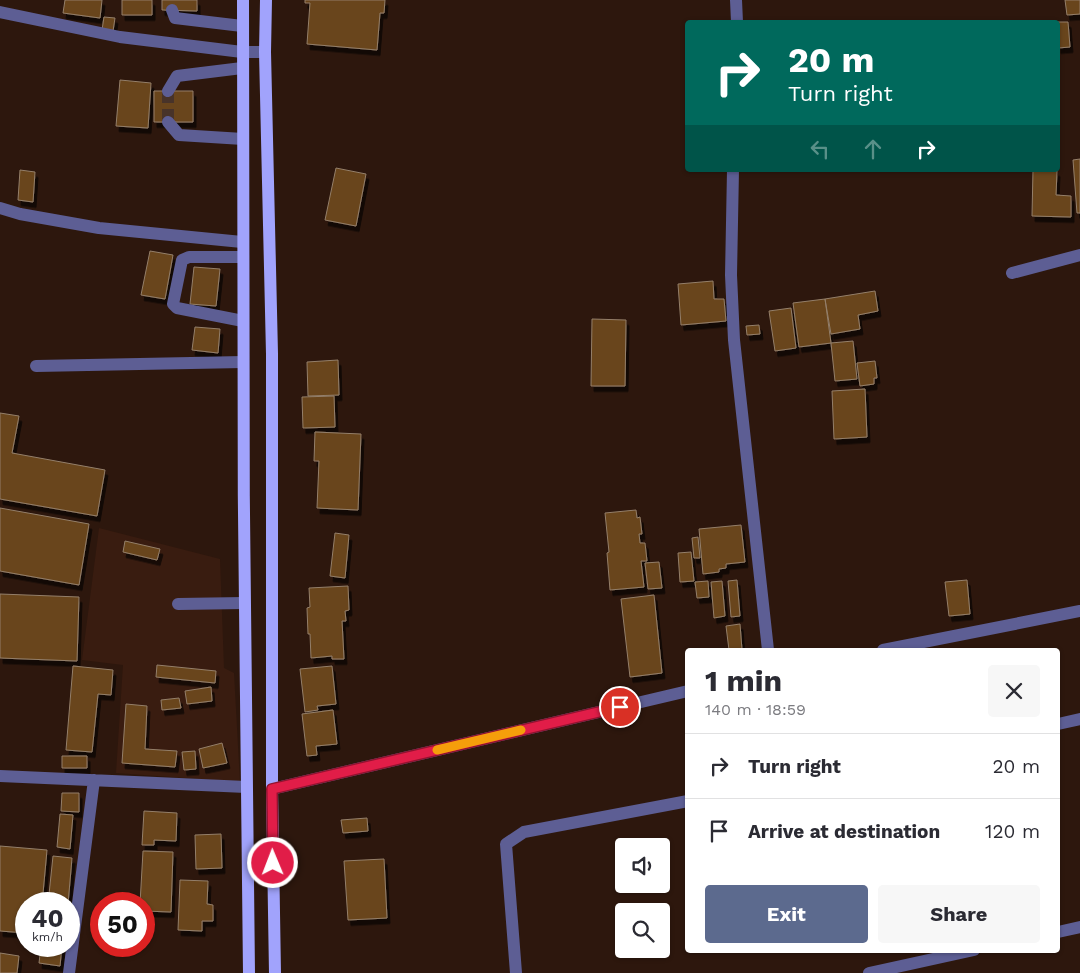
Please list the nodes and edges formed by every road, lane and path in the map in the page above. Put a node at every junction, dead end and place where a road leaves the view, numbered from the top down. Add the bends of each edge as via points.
1 (242, 0) edge
2 (266, 0) edge
3 (736, 0) edge
4 (172, 10) dead end
5 (0, 12) edge
6 (737, 20) edge
7 (242, 26) junction
8 (242, 52) junction
9 (265, 52) junction
10 (242, 68) junction
11 (168, 91) dead end
12 (168, 122) dead end
13 (243, 139) junction
14 (733, 172) edge
15 (0, 208) edge
16 (242, 242) junction
17 (1080, 254) edge
18 (242, 257) junction
19 (1012, 273) dead end
20 (243, 321) junction
21 (243, 362) junction
22 (36, 366) dead end
23 (244, 603) junction
24 (178, 604) dead end
25 (1080, 611) edge
26 (768, 648) edge
27 (893, 648) edge
28 (685, 693) edge
29 (1080, 719) edge
30 (1060, 724) edge
31 (0, 776) edge
32 (94, 780) junction
33 (246, 787) junction
34 (272, 789) junction
35 (685, 802) edge
36 (1080, 927) edge
37 (1060, 932) edge
38 (962, 953) edge
39 (896, 970) edge
40 (69, 973) edge
41 (249, 973) edge
42 (275, 973) edge
43 (516, 973) edge
44 (869, 973) edge

1 - 7 main road
2 - 9 main road
3 - 6 street
4 - 7 street via 175,18
5 - 8 street via 120,37
7 - 8 main road
8 - 9 street
8 - 10 main road
9 - 34 main road via 272,354
10 - 11 street via 177,76
10 - 13 main road
12 - 13 street via 179,135
13 - 16 main road
14 - 26 street via 731,275 734,340
15 - 16 street via 99,228
16 - 18 main road
17 - 19 street
18 - 20 main road
18 - 20 street via 189,256 182,260 173,304 178,308
20 - 21 main road
21 - 22 street
21 - 23 main road
23 - 24 street
23 - 33 main road
25 - 27 street
28 - 34 street
29 - 30 street
31 - 32 street
32 - 33 street
32 - 40 street
33 - 41 main road
34 - 42 main road
35 - 43 street via 524,832 506,844
36 - 37 street
38 - 39 street
39 - 44 street

